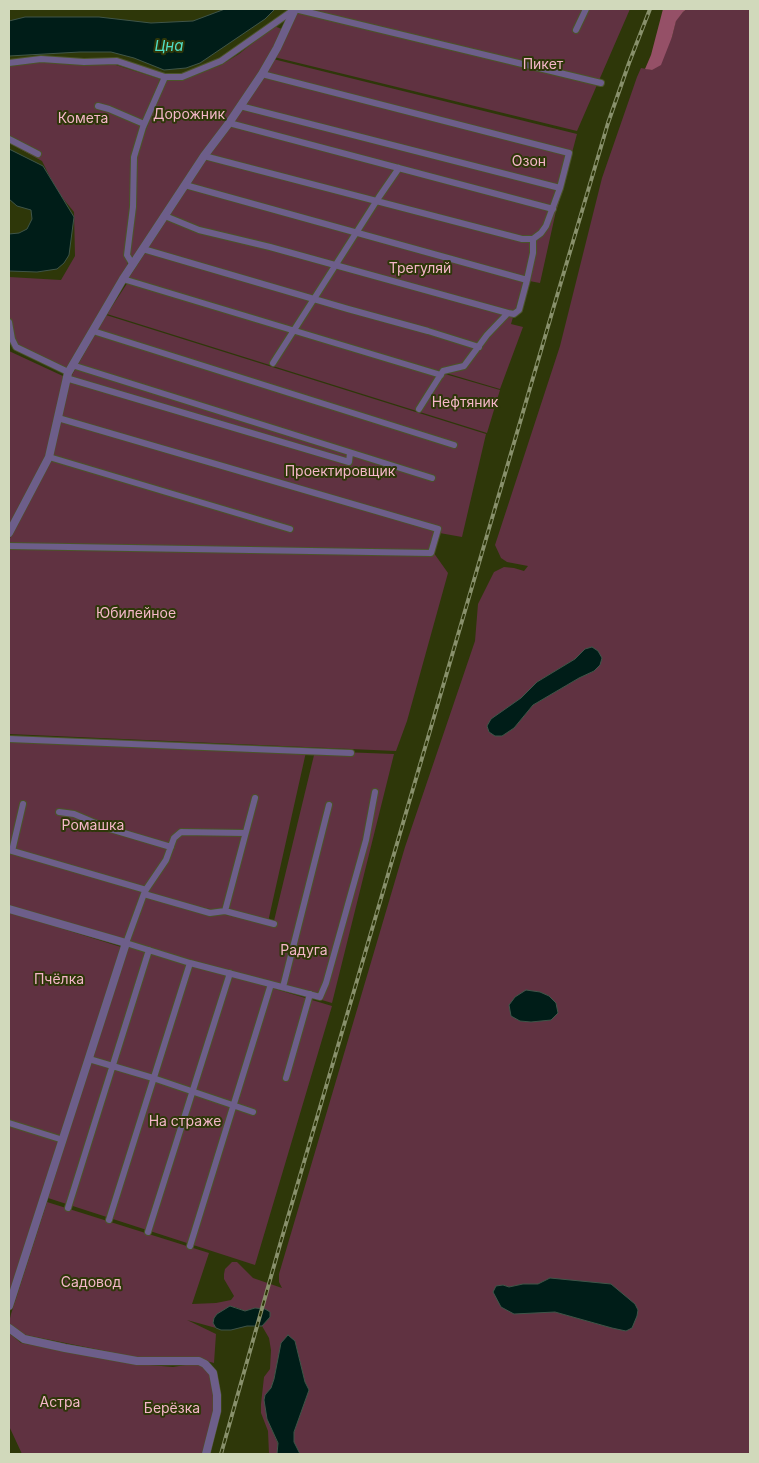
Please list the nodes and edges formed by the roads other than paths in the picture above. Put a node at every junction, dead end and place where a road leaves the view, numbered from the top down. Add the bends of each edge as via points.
1 (295, 9) edge
2 (586, 9) edge
3 (576, 30) dead end
4 (9, 63) edge
5 (262, 74) junction
6 (165, 77) junction
7 (601, 83) dead end
8 (98, 106) dead end
9 (240, 106) junction
10 (229, 123) junction
11 (144, 124) junction
12 (9, 139) edge
13 (38, 154) dead end
14 (204, 156) junction
15 (399, 168) junction
16 (185, 185) junction
17 (560, 188) junction
18 (377, 200) junction
19 (553, 209) junction
20 (164, 216) junction
21 (357, 232) junction
22 (533, 239) junction
23 (143, 249) junction
24 (133, 265) junction
25 (335, 266) junction
26 (124, 279) junction
27 (528, 280) junction
28 (315, 299) junction
29 (508, 313) junction
30 (9, 322) edge
31 (294, 330) junction
32 (93, 331) junction
33 (479, 347) junction
34 (273, 363) dead end
35 (69, 372) junction
36 (441, 375) junction
37 (419, 409) dead end
38 (58, 418) junction
39 (454, 445) dead end
40 (350, 452) junction
41 (49, 457) junction
42 (432, 478) dead end
43 (290, 529) dead end
44 (10, 530) edge
45 (9, 546) edge
46 (9, 739) edge
47 (351, 753) dead end
48 (375, 792) dead end
49 (255, 798) dead end
50 (23, 804) dead end
51 (329, 805) dead end
52 (59, 812) dead end
53 (245, 833) junction
54 (171, 847) junction
55 (10, 850) edge
56 (145, 892) junction
57 (9, 909) edge
58 (224, 911) junction
59 (274, 924) dead end
60 (126, 943) junction
61 (149, 950) junction
62 (190, 962) junction
63 (230, 973) junction
64 (270, 984) junction
65 (283, 987) junction
66 (310, 994) junction
67 (89, 1059) junction
68 (114, 1066) junction
69 (153, 1078) junction
70 (286, 1078) dead end
71 (193, 1092) junction
72 (234, 1104) junction
73 (253, 1112) dead end
74 (9, 1123) edge
75 (63, 1140) junction
76 (68, 1208) dead end
77 (109, 1220) dead end
78 (148, 1232) dead end
79 (190, 1246) dead end
80 (9, 1306) edge
81 (9, 1328) edge
82 (206, 1454) edge

1 - 5 street
1 - 6 street via 221,61 182,77
1 - 7 street
2 - 3 street
4 - 6 street via 117,61
5 - 9 street
5 - 17 street via 569,152
6 - 11 street
8 - 11 street
9 - 10 street
9 - 17 street
10 - 14 street
10 - 15 street
11 - 24 street via 134,158 133,207 127,255
12 - 13 street
14 - 16 street
14 - 18 street
15 - 18 street
15 - 19 street
16 - 20 street
16 - 21 street
17 - 19 street
18 - 21 street
18 - 22 street via 522,239
19 - 22 street via 546,226
20 - 23 street
20 - 25 street via 199,230
21 - 25 street
21 - 27 street
22 - 27 street
23 - 24 street
23 - 28 street
24 - 26 street
25 - 28 street
25 - 29 street
26 - 31 street
26 - 32 street
27 - 29 street via 519,310 514,314
28 - 31 street
28 - 33 street
29 - 33 street
30 - 35 street via 16,347
31 - 34 street
31 - 36 street
32 - 35 street
32 - 39 street
33 - 36 street via 464,366
35 - 38 street
35 - 40 street
35 - 40 street via 349,462
36 - 37 street
38 - 41 street
38 - 45 street via 438,529 431,553
40 - 42 street
41 - 43 street
41 - 44 street
46 - 47 street
48 - 66 street via 366,840 326,983 320,997
49 - 53 street
50 - 55 street
51 - 65 street
52 - 54 street via 74,814 107,828
53 - 54 street via 181,832
53 - 58 street
54 - 56 street
55 - 56 street
56 - 58 street via 210,913
56 - 60 street
57 - 60 street
58 - 59 street
60 - 61 street
60 - 67 street
61 - 62 street
61 - 68 street
62 - 63 street
62 - 69 street
63 - 64 street
63 - 71 street
64 - 65 street
64 - 72 street
65 - 66 street
66 - 70 street
67 - 68 street
67 - 75 street
68 - 69 street
68 - 76 street
69 - 71 street
69 - 77 street
71 - 72 street
71 - 78 street
72 - 73 street
72 - 79 street
74 - 75 street
75 - 80 street
81 - 82 street via 24,1339 65,1348 137,1361 199,1361 205,1364 213,1373 218,1395

